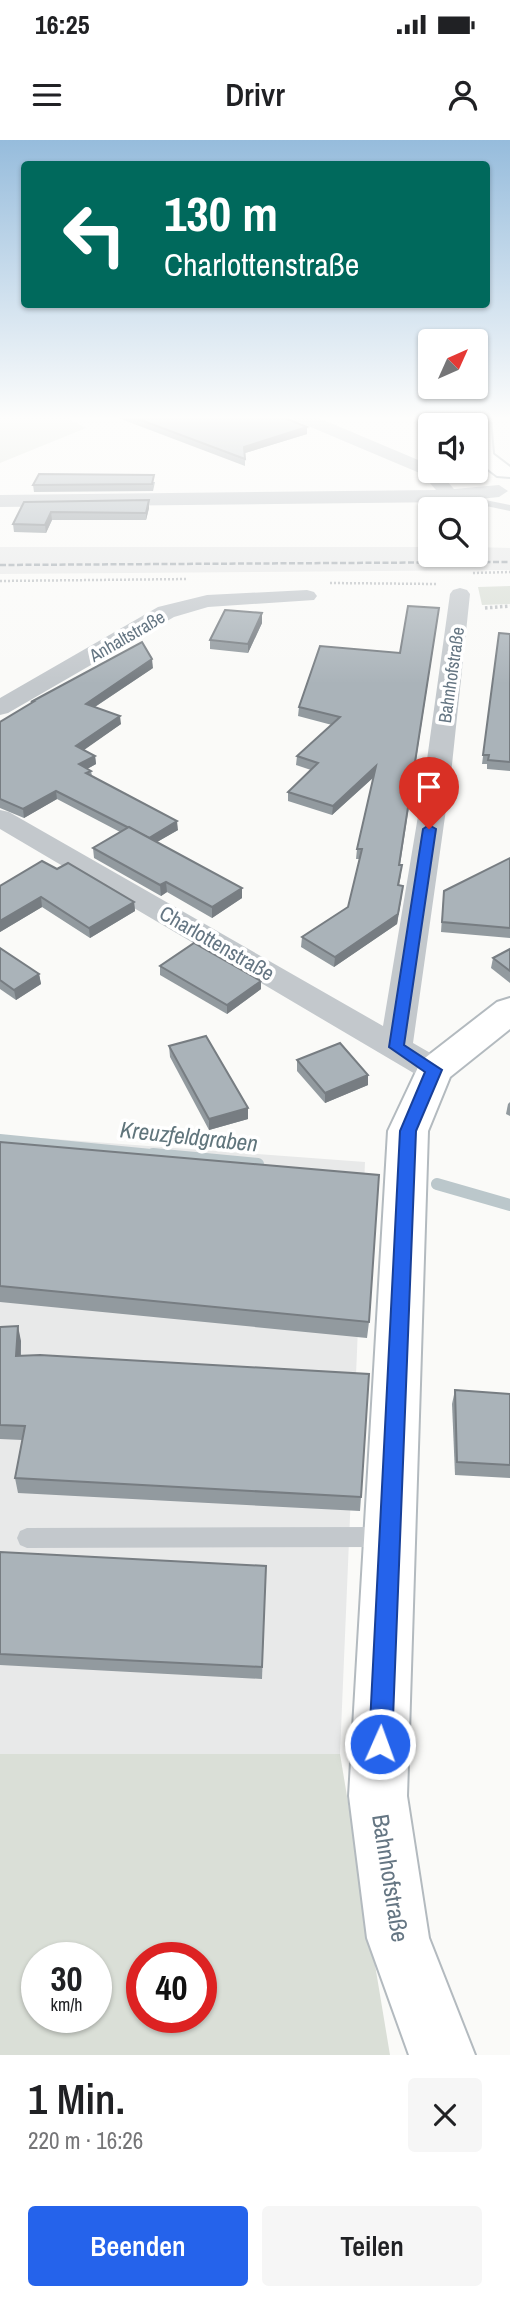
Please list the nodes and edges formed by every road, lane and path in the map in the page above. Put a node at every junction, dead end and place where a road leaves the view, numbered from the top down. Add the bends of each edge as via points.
1 (510, 572) edge
2 (465, 588) joint
3 (307, 596) dead end
4 (0, 708) edge
5 (0, 818) edge
6 (510, 1010) edge
7 (415, 1059) junction
8 (388, 1536) junction
9 (27, 1538) dead end
10 (442, 2055) edge

1 - 2 path via 471,573
2 - 7 street, Bahnhofstraße via 438,775
3 - 4 street, Anhaltstraße via 206,601 166,612
5 - 7 street, Charlottenstraße
6 - 7 street
7 - 8 street, Bahnhofstraße
8 - 9 lane
8 - 10 street, Bahnhofstraße via 379,1796 398,1938

